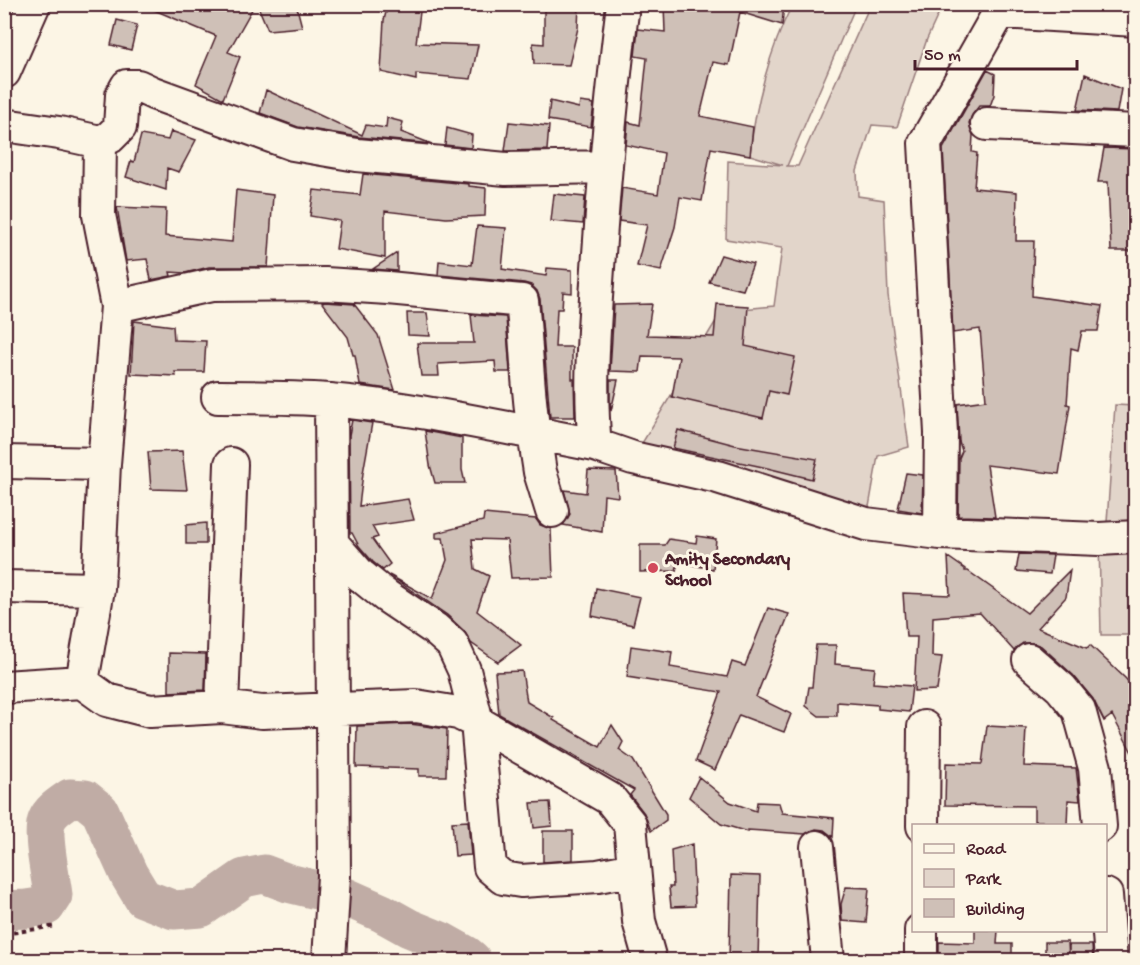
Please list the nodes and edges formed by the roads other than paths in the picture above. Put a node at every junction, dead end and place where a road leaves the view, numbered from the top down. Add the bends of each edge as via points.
1 (34, 4) edge
2 (623, 4) edge
3 (1002, 8) edge
4 (1136, 20) edge
5 (4, 72) edge
6 (987, 124) dead end
7 (4, 125) edge
8 (1136, 131) edge
9 (100, 142) junction
10 (606, 167) junction
11 (117, 306) junction
12 (218, 397) dead end
13 (331, 400) junction
14 (534, 433) junction
15 (596, 446) junction
16 (4, 462) edge
17 (104, 464) junction
18 (231, 464) dead end
19 (552, 511) dead end
20 (940, 533) junction
21 (1136, 537) edge
22 (332, 543) junction
23 (4, 587) edge
24 (98, 589) junction
25 (1029, 660) dead end
26 (82, 682) junction
27 (4, 687) edge
28 (222, 707) junction
29 (333, 710) junction
30 (477, 722) junction
31 (924, 727) dead end
32 (923, 824) edge
33 (1100, 824) edge
34 (817, 847) dead end
35 (634, 869) junction
36 (1107, 908) edge
37 (921, 932) edge
38 (329, 960) edge
39 (650, 960) edge
40 (828, 960) edge
41 (921, 960) edge
42 (1111, 960) edge

1 - 5 street
2 - 10 street
3 - 4 street
3 - 20 street via 925,144 941,433
6 - 8 street
7 - 9 street
9 - 10 street via 120,127 122,95 127,86 138,86 293,144 357,155 506,169
9 - 11 street via 99,215
10 - 15 street via 594,325 592,411
11 - 14 street via 212,285 325,284 522,301
11 - 17 street
12 - 13 street
13 - 14 street
13 - 22 street
14 - 15 street
14 - 19 street
15 - 20 street via 718,477 866,524
16 - 17 street
17 - 24 street
18 - 28 street
20 - 21 street
22 - 29 street
22 - 30 street via 360,575 452,644 464,670
23 - 24 street
24 - 26 street
25 - 33 street via 1079,710 1095,768
26 - 27 street
26 - 28 street via 107,700 150,711
28 - 29 street via 262,712
29 - 30 street via 416,706 458,713
29 - 38 street via 334,876
30 - 35 street via 610,799 630,824
30 - 35 street via 490,867 503,878 521,881 598,876
31 - 32 street
34 - 40 street
35 - 39 street via 639,921
36 - 42 street
37 - 41 street

